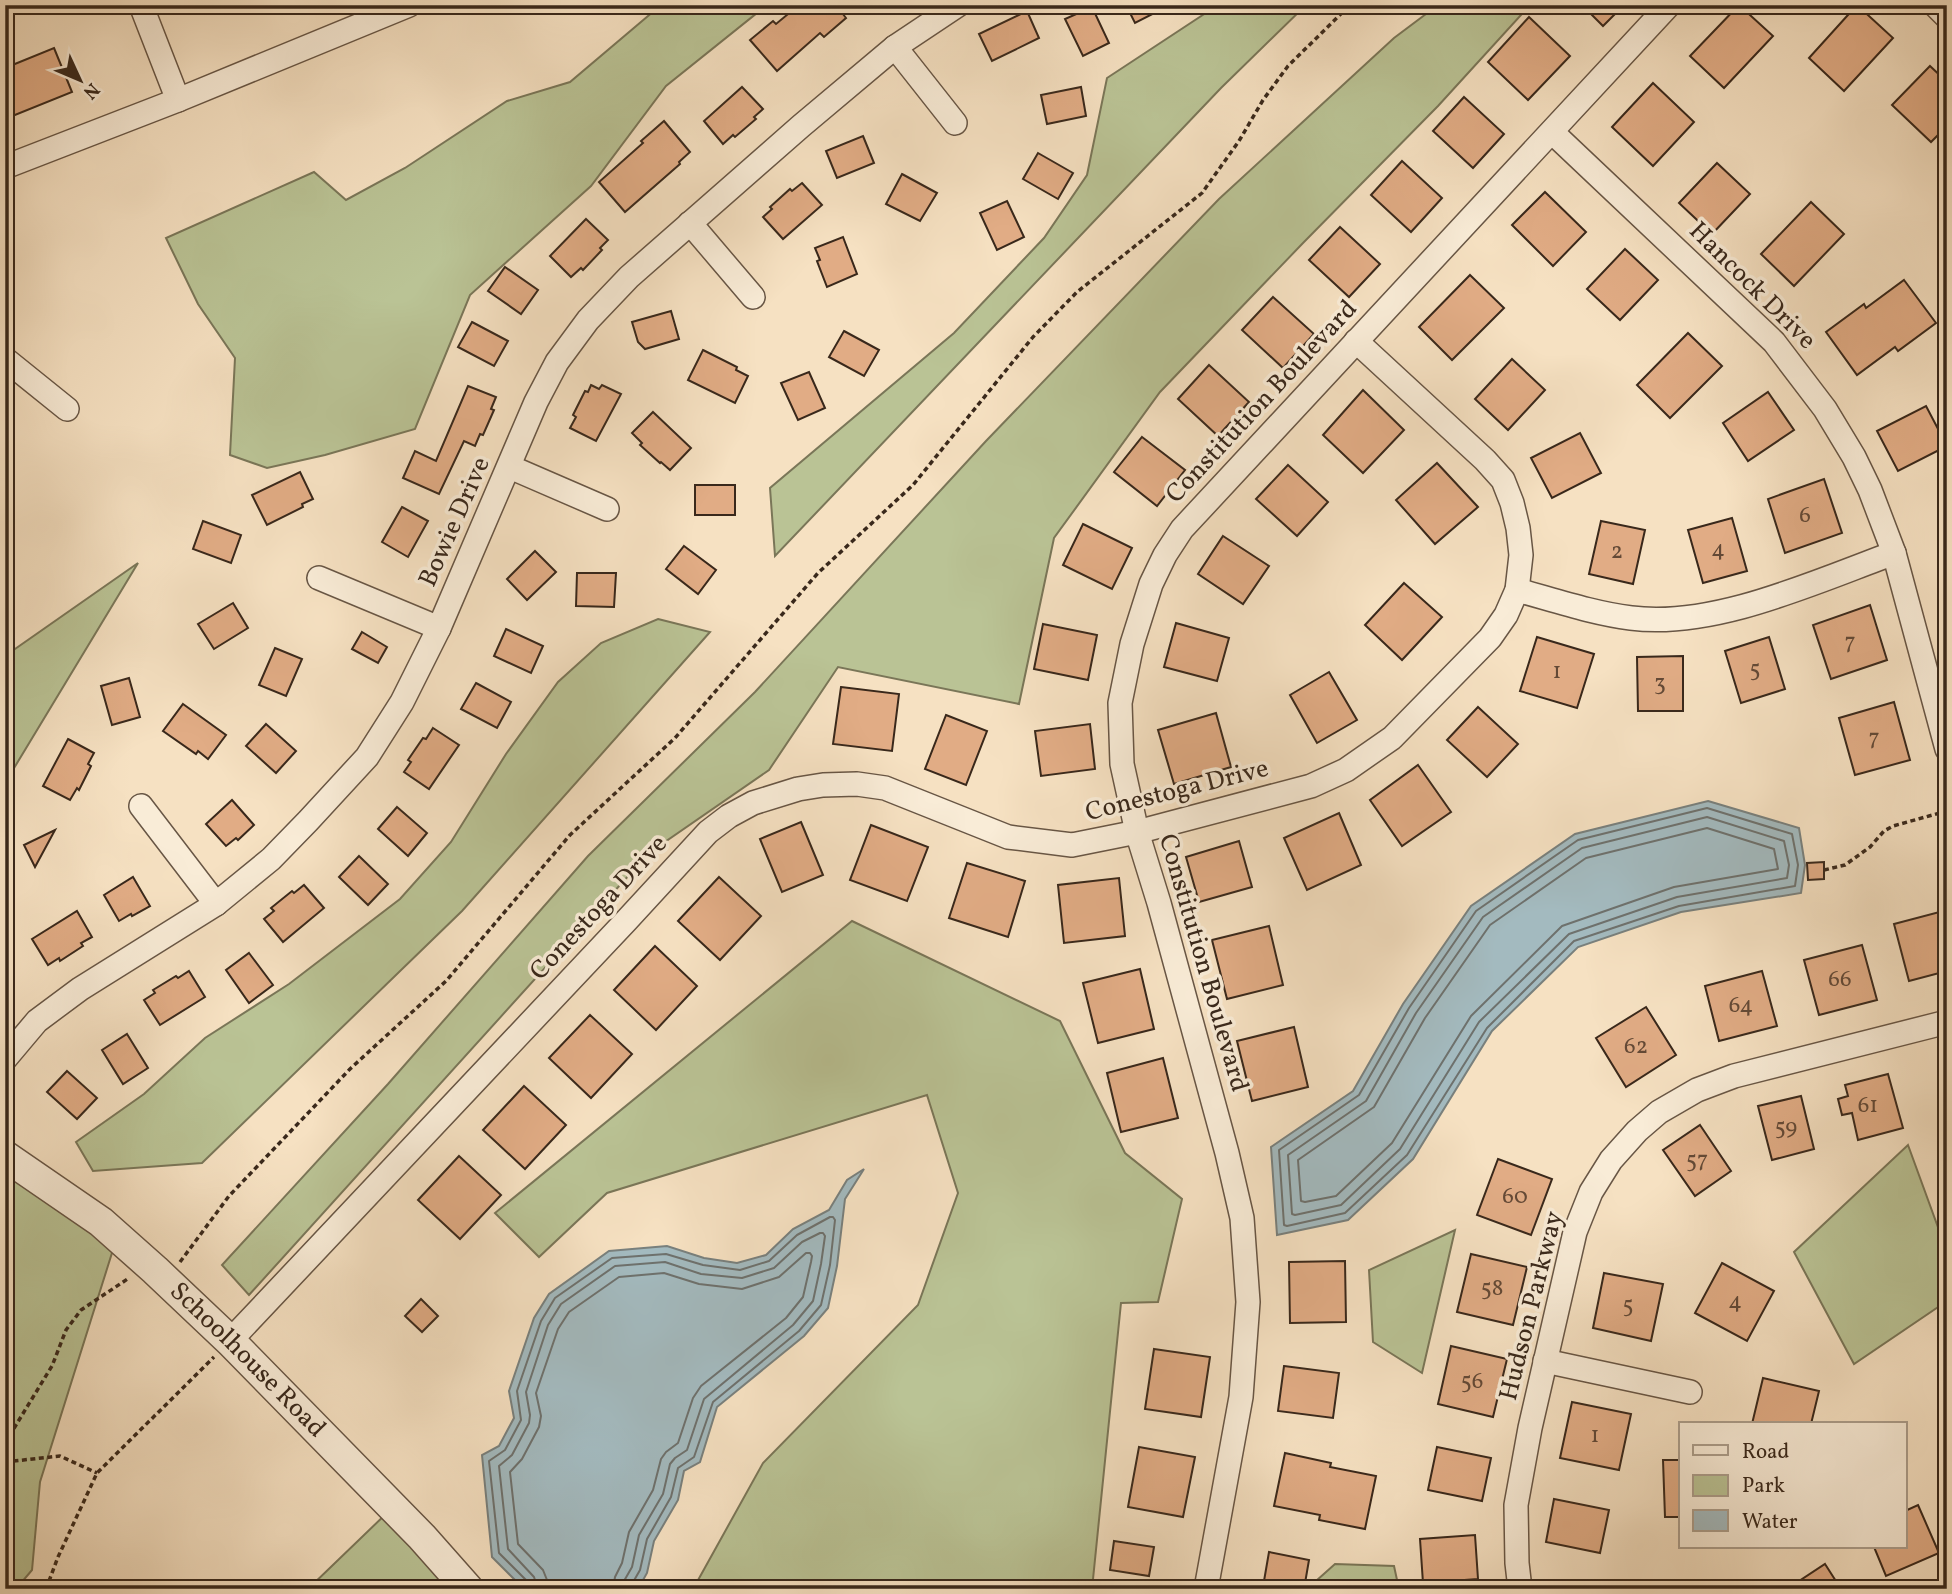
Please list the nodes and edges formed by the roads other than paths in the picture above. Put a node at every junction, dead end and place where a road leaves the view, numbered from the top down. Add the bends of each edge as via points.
1 (141, 5) edge
2 (409, 5) edge
3 (958, 5) edge
4 (1669, 5) edge
5 (1935, 5) edge
6 (1947, 17) edge
7 (895, 47) junction
8 (178, 100) junction
9 (955, 123) dead end
10 (1552, 132) junction
11 (5, 167) edge
12 (690, 223) junction
13 (753, 297) dead end
14 (1356, 341) junction
15 (5, 359) edge
16 (68, 409) dead end
17 (510, 467) junction
18 (607, 509) dead end
19 (1894, 553) junction
20 (318, 578) dead end
21 (1517, 590) junction
22 (439, 628) junction
23 (1945, 737) edge
24 (141, 806) dead end
25 (1137, 832) junction
26 (216, 904) junction
27 (1947, 1022) edge
28 (5, 1059) edge
29 (5, 1156) edge
30 (230, 1341) junction
31 (1545, 1360) junction
32 (1689, 1392) dead end
33 (468, 1589) edge
34 (1206, 1589) edge
35 (1520, 1589) edge

1 - 8 street
2 - 8 street
3 - 7 street, Bowie Drive
4 - 10 street, Constitution Boulevard
5 - 6 street
7 - 9 street
7 - 12 street, Bowie Drive
8 - 11 street
10 - 14 street, Constitution Boulevard
10 - 19 street, Hancock Drive via 1749,317 1796,369 1854,457
12 - 13 street
12 - 17 street, Bowie Drive via 629,277 557,362
14 - 21 street, Conestoga Drive via 1503,480 1518,528
14 - 25 street, Constitution Boulevard via 1182,529 1150,584 1120,703 1122,764
15 - 16 street
17 - 18 street
17 - 22 street, Bowie Drive
19 - 21 street via 1757,603 1670,619 1632,618
19 - 23 street, Hancock Drive
20 - 22 street
21 - 25 street, Conestoga Drive via 1490,638 1464,666 1392,738 1346,770 1311,786
22 - 26 street, Bowie Drive via 402,702 367,757 271,859
24 - 26 street
25 - 30 street, Conestoga Drive via 1072,845 1008,837 884,788 857,784 798,789 729,816 700,840
25 - 34 street, Constitution Boulevard via 1242,1218 1248,1302 1241,1397
26 - 28 street, Bowie Drive via 80,989 37,1021
27 - 31 street, Hudson Parkway via 1734,1076 1697,1090 1652,1118 1611,1160 1591,1192 1575,1232
29 - 30 street, Schoolhouse Road via 101,1222
30 - 33 street, Schoolhouse Road
31 - 32 street
31 - 35 street, Hudson Parkway via 1516,1505

